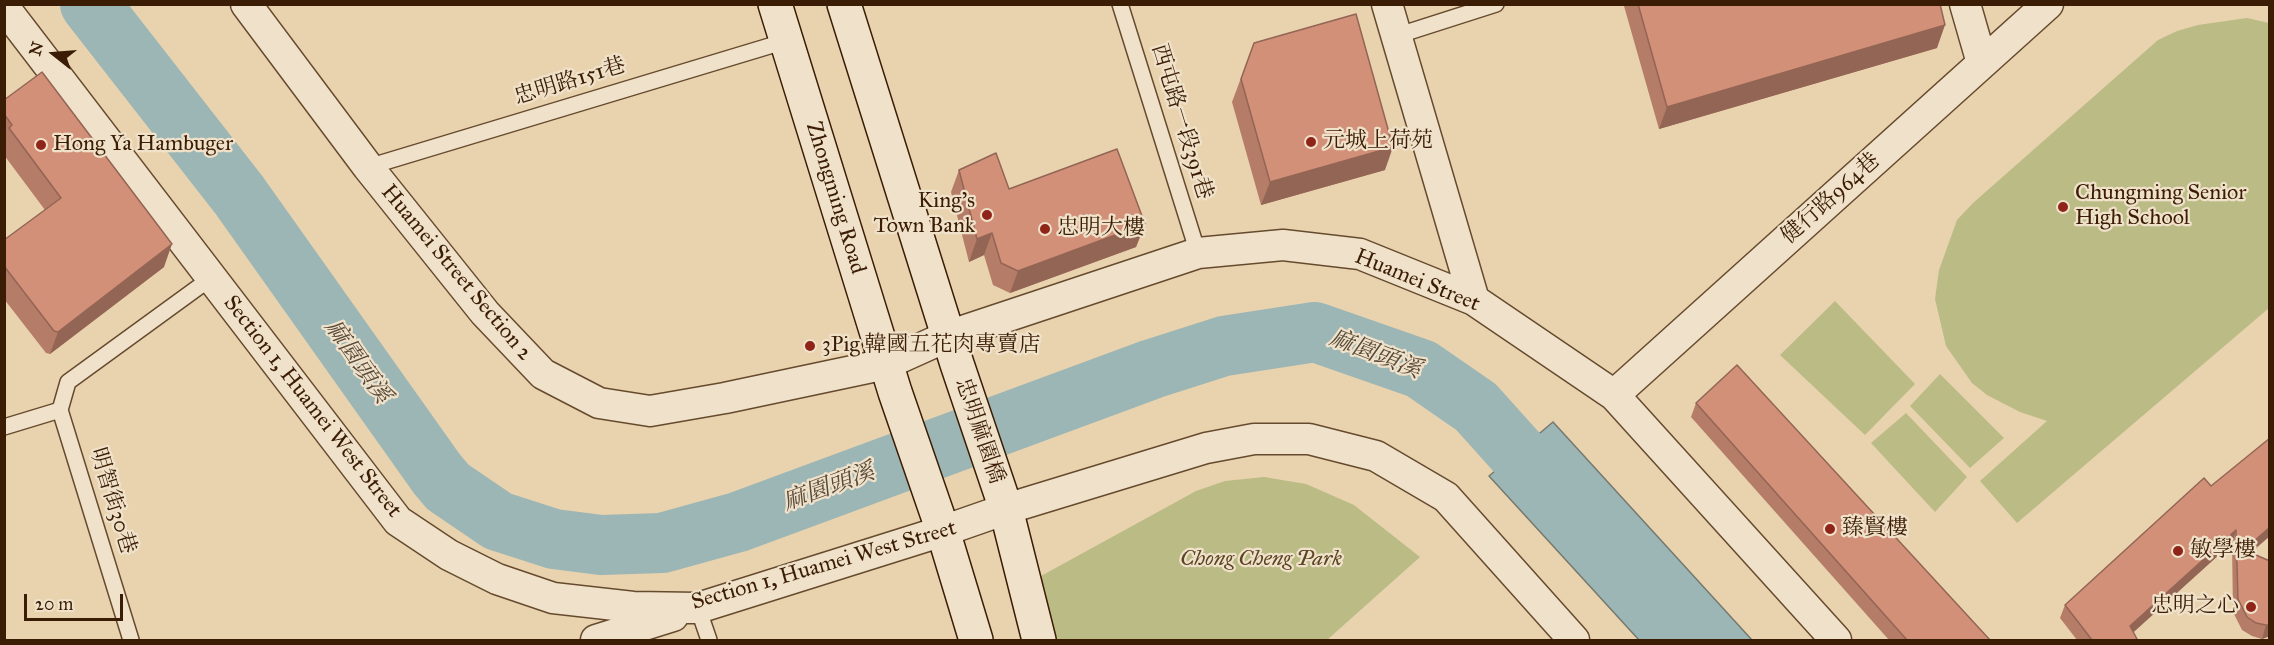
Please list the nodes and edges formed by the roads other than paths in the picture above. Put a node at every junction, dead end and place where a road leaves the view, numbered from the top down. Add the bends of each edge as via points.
1 (246, 4) edge
2 (775, 4) edge
3 (844, 4) edge
4 (1120, 4) edge
5 (1387, 4) edge
6 (1496, 4) edge
7 (1965, 4) edge
8 (2048, 4) edge
9 (4, 7) edge
10 (1396, 36) junction
11 (786, 41) junction
12 (1982, 63) junction
13 (368, 167) junction
14 (1198, 253) junction
15 (212, 278) junction
16 (1474, 300) junction
17 (952, 350) junction
18 (890, 378) junction
19 (1614, 395) junction
20 (60, 410) junction
21 (4, 427) edge
22 (1004, 504) junction
23 (941, 526) junction
24 (698, 608) junction
25 (131, 640) edge
26 (596, 640) edge
27 (709, 640) edge
28 (976, 640) edge
29 (1039, 640) edge
30 (1574, 640) edge
31 (1836, 640) edge

1 - 13 street, Huamei Street Section 2
2 - 11 main road, Zhongming Road
3 - 17 main road
4 - 14 lane, 西屯路一段391巷
5 - 10 street
6 - 10 lane
7 - 12 street
8 - 12 street, 健行路964巷
9 - 15 street, Section 1, Huamei West Street
10 - 16 street
11 - 13 lane, 忠明路151巷
11 - 18 main road, Zhongming Road
12 - 19 street, 健行路964巷
13 - 18 street, Huamei Street Section 2 via 485,313 543,374 599,403 650,411
14 - 16 street, Huamei Street via 1282,245 1360,254
14 - 17 street, Huamei Street
15 - 20 lane via 68,382
15 - 24 street, Section 1, Huamei West Street via 398,520 440,549 497,579 553,598 633,607
16 - 19 street, Huamei Street
17 - 18 street, Huamei Street Section 2
17 - 22 main road, 忠明麻園橋
18 - 23 main road
19 - 31 street, Huamei Street
20 - 21 lane
20 - 25 lane, 明智街30巷
22 - 23 street, Section 1, Huamei West Street
22 - 29 main road
22 - 30 street, Section 1, Huamei West Street via 1206,448 1254,439 1310,439 1376,456 1446,497
23 - 24 street, Section 1, Huamei West Street
23 - 28 main road
24 - 26 street
24 - 27 lane

